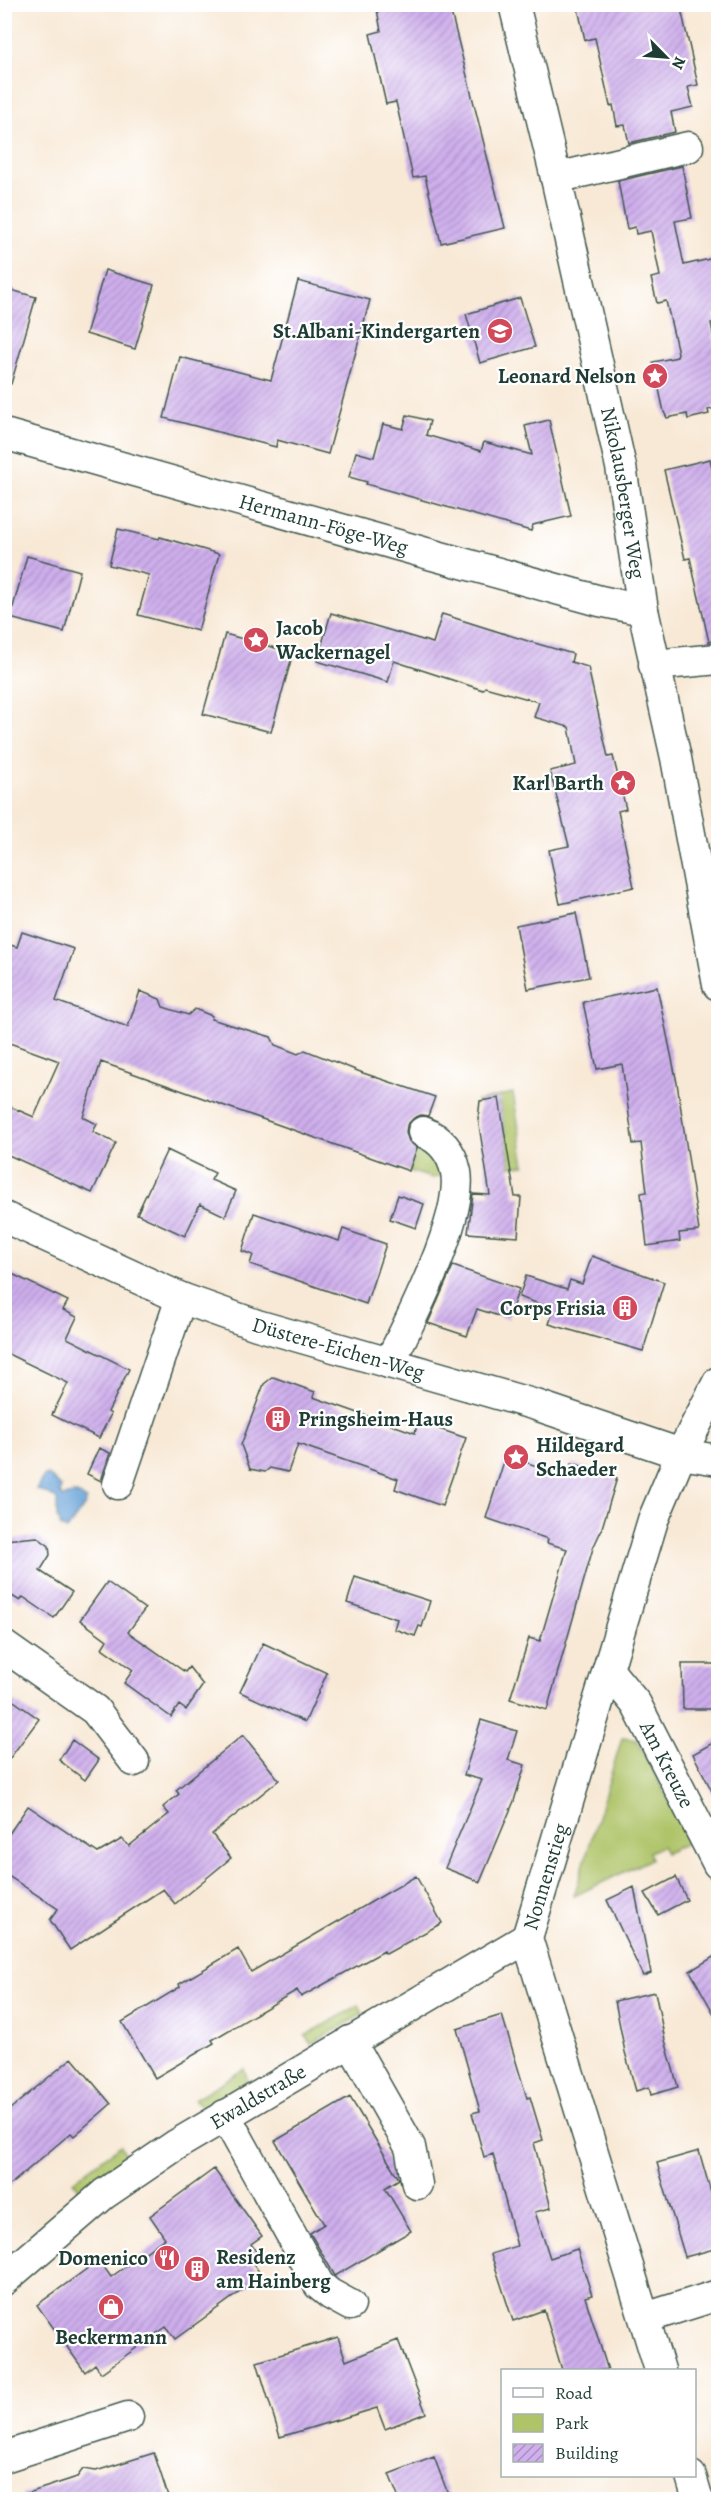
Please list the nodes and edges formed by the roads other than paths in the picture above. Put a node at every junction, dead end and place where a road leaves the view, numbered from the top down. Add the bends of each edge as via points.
1 (514, 4) edge
2 (688, 147) dead end
3 (556, 178) junction
4 (4, 434) edge
5 (643, 610) junction
6 (718, 659) edge
7 (654, 665) junction
8 (718, 985) edge
9 (423, 1132) dead end
10 (4, 1217) edge
11 (181, 1298) junction
12 (389, 1363) junction
13 (718, 1382) edge
14 (681, 1455) junction
15 (718, 1460) edge
16 (118, 1484) dead end
17 (4, 1646) edge
18 (608, 1670) junction
19 (134, 1761) dead end
20 (718, 1864) edge
21 (527, 1938) junction
22 (350, 2041) junction
23 (225, 2115) junction
24 (417, 2184) dead end
25 (4, 2280) edge
26 (718, 2295) edge
27 (350, 2305) dead end
28 (645, 2318) junction
29 (660, 2369) edge
30 (128, 2417) dead end
31 (4, 2457) edge
32 (692, 2477) edge
33 (698, 2499) edge

1 - 3 street, Nikolausberger Weg
2 - 3 street
3 - 5 street, Nikolausberger Weg via 621,467
4 - 5 street, Hermann-Föge-Weg via 533,583
5 - 7 street, Nikolausberger Weg
6 - 7 street
7 - 8 street, Nikolausberger Weg via 676,758
9 - 12 street via 437,1139 451,1157 456,1192 435,1263
10 - 11 street, Düstere-Eichen-Weg
11 - 12 street, Düstere-Eichen-Weg via 278,1332
11 - 16 street
12 - 14 street, Düstere-Eichen-Weg via 536,1406
13 - 14 street
14 - 15 street, Düstere-Eichen-Weg
14 - 18 street, Nonnenstieg via 653,1520
17 - 19 street via 95,1710
18 - 20 street, Am Kreuze via 636,1704
18 - 21 street, Nonnenstieg
21 - 22 street, Ewaldstraße
21 - 28 street, Nonnenstieg
22 - 23 street, Ewaldstraße
22 - 24 street via 410,2147
23 - 25 street, Ewaldstraße via 104,2194
23 - 27 street via 319,2284
26 - 28 street
28 - 29 street, Nonnenstieg
30 - 31 street
32 - 33 street

